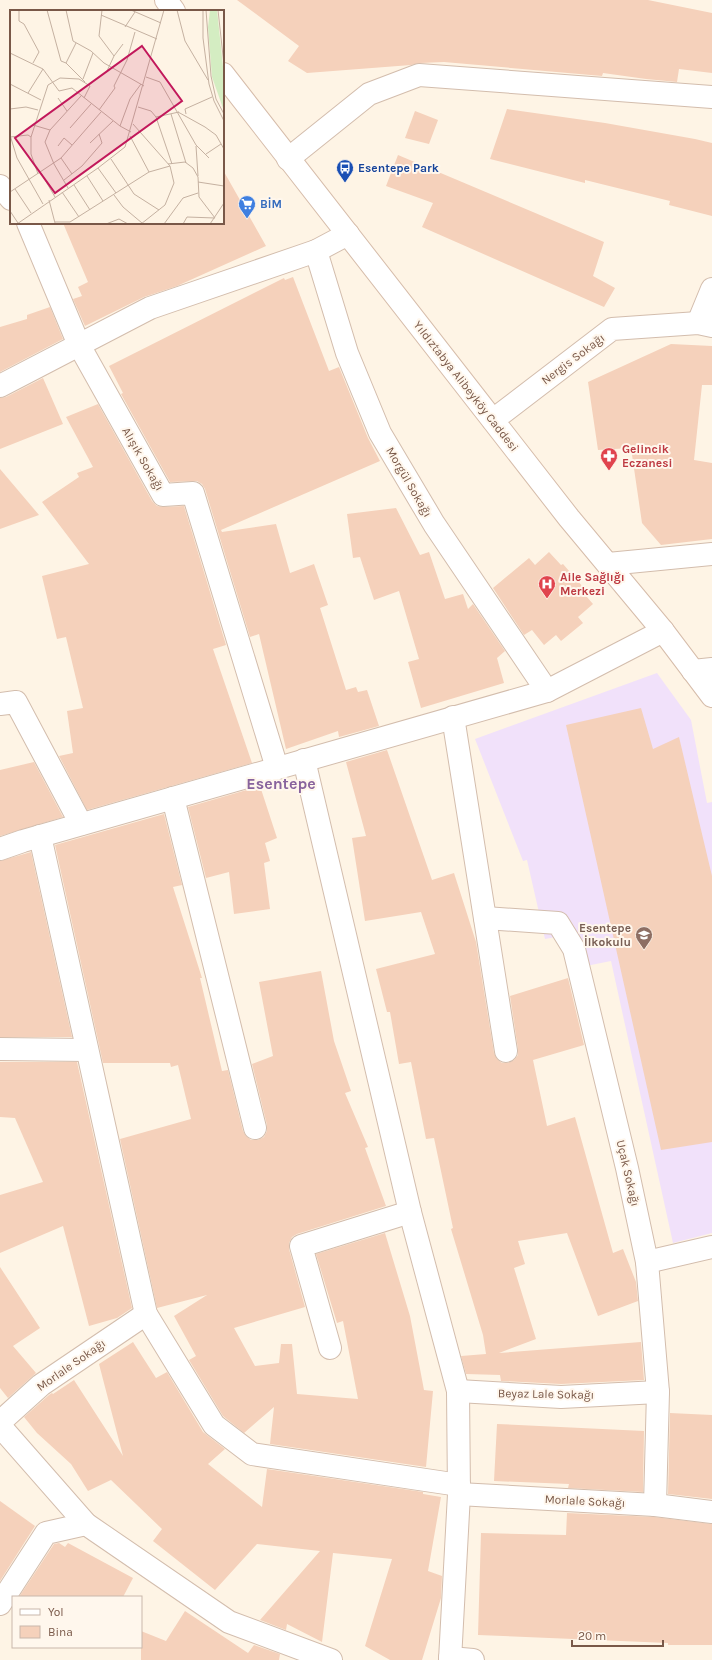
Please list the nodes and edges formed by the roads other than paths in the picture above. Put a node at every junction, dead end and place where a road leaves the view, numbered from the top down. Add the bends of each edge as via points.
1 (166, 0) edge
2 (173, 10) edge
3 (224, 75) edge
4 (712, 97) edge
5 (288, 159) junction
6 (0, 186) edge
7 (10, 198) edge
8 (28, 224) edge
9 (348, 234) junction
10 (316, 252) junction
11 (712, 290) edge
12 (705, 325) edge
13 (79, 345) junction
14 (0, 386) edge
15 (493, 420) junction
16 (712, 554) edge
17 (608, 564) junction
18 (663, 631) junction
19 (703, 670) edge
20 (548, 691) junction
21 (712, 696) edge
22 (0, 704) edge
23 (454, 717) junction
24 (304, 760) junction
25 (277, 768) junction
26 (173, 798) junction
27 (82, 824) junction
28 (40, 836) junction
29 (0, 849) edge
30 (485, 918) junction
31 (0, 1049) edge
32 (87, 1050) junction
33 (506, 1051) dead end
34 (256, 1128) dead end
35 (410, 1212) junction
36 (712, 1247) edge
37 (647, 1262) junction
38 (146, 1314) junction
39 (330, 1348) dead end
40 (458, 1391) junction
41 (658, 1392) junction
42 (0, 1422) edge
43 (0, 1426) edge
44 (459, 1489) junction
45 (655, 1505) junction
46 (712, 1512) edge
47 (86, 1524) junction
48 (0, 1604) edge
49 (450, 1659) edge
50 (331, 1660) edge
51 (473, 1660) edge

1 - 2 street
3 - 5 street, Yıldıztabya Alibeyköy Caddesi
4 - 5 street via 419,75 369,94
5 - 9 street, Yıldıztabya Alibeyköy Caddesi
6 - 7 street
8 - 13 street, Alışık Sokağı
9 - 10 street
9 - 15 street, Yıldıztabya Alibeyköy Caddesi
10 - 13 street via 150,308
10 - 20 street, Morgül Sokağı via 347,353 380,433 434,524
11 - 12 street
12 - 15 street, Nergis Sokağı via 612,329
13 - 14 street
13 - 25 street, Alışık Sokağı via 163,495 193,493
15 - 17 street, Yıldıztabya Alibeyköy Caddesi
16 - 17 street
17 - 18 street, Yıldıztabya Alibeyköy Caddesi
18 - 19 street, Yıldıztabya Alibeyköy Caddesi
18 - 20 street
19 - 21 street, Yıldıztabya Alibeyköy Caddesi
20 - 23 street
22 - 27 street via 16,702
23 - 24 street
23 - 30 street
24 - 25 street
24 - 35 street
25 - 26 street
26 - 27 street
26 - 34 street
27 - 28 street
28 - 29 street
28 - 32 street, Morlale Sokağı
30 - 33 street
30 - 37 street, Uçak Sokağı via 558,923 574,949
31 - 32 street
32 - 38 street, Morlale Sokağı
35 - 39 street via 301,1246
35 - 40 street
36 - 37 street
37 - 41 street, Uçak Sokağı
38 - 42 street, Morlale Sokağı via 41,1385
38 - 44 street, Morlale Sokağı via 214,1425 252,1454
40 - 41 street, Beyaz Lale Sokağı via 561,1397
40 - 44 street
41 - 45 street, Uçak Sokağı
43 - 47 street
44 - 45 street, Morlale Sokağı
44 - 49 street
45 - 46 street, Morlale Sokağı
47 - 48 street via 46,1533
47 - 50 street via 229,1622
49 - 51 street

